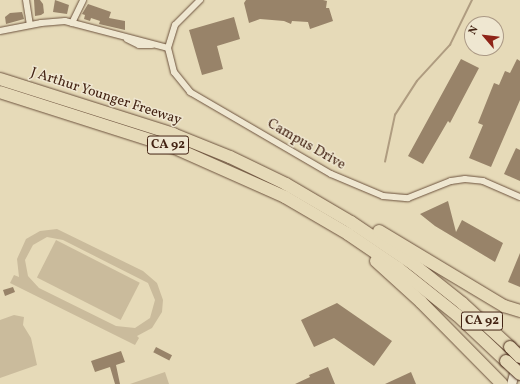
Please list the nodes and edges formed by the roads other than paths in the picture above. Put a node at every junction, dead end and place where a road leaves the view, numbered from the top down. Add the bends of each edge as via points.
1 (26, 0) edge
2 (83, 0) edge
3 (200, 0) edge
4 (72, 23) junction
5 (30, 25) junction
6 (0, 32) edge
7 (168, 48) junction
8 (0, 79) edge
9 (0, 92) edge
10 (298, 190) junction
11 (520, 197) edge
12 (327, 221) junction
13 (520, 311) edge
14 (516, 347) edge
15 (468, 350) junction
16 (520, 357) edge
17 (520, 374) edge
18 (488, 384) edge
19 (502, 384) edge
20 (511, 384) edge

1 - 5 street
2 - 4 street
3 - 7 street via 175,25
4 - 5 street
4 - 7 street via 139,45
5 - 6 street
7 - 11 street, Campus Drive via 174,72 190,92 349,183 383,196 405,198 456,180 475,179
8 - 10 highway, J Arthur Younger Freeway / CA 92 via 184,138 242,162
9 - 12 highway, J Arthur Younger Freeway / CA 92 via 186,152 252,181
10 - 13 highway via 348,213 504,306
10 - 14 highway, J Arthur Younger Freeway / CA 92 via 382,242
12 - 15 highway via 401,283
12 - 17 highway, J Arthur Younger Freeway / CA 92, bridge via 418,283
14 - 16 highway, J Arthur Younger Freeway / CA 92, bridge
14 - 20 main road
15 - 18 highway
15 - 19 highway

